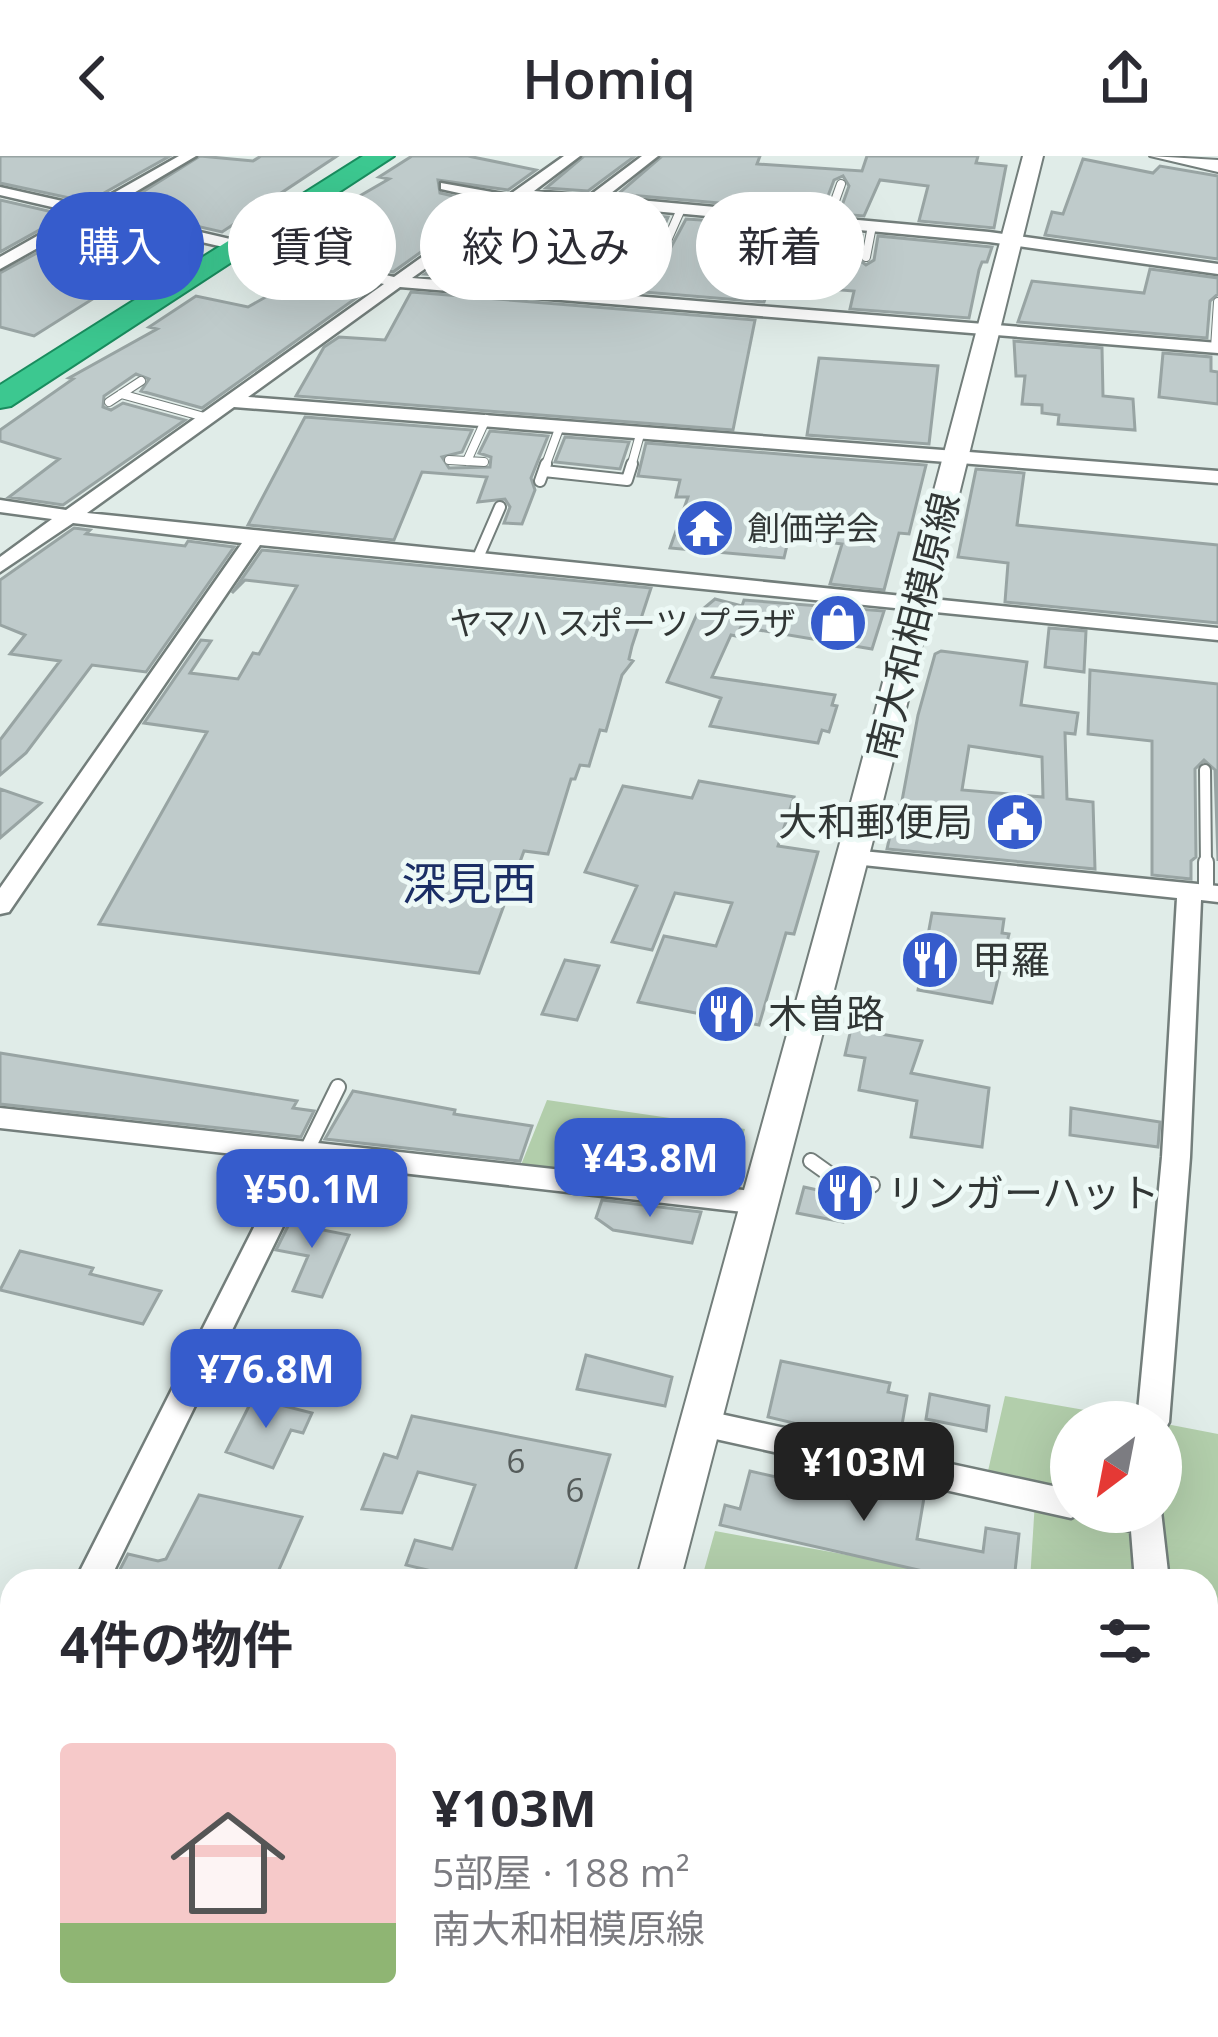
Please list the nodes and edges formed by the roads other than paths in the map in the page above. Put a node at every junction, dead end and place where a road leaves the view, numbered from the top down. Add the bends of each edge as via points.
1 (189, 156) edge
2 (381, 156) edge
3 (573, 156) edge
4 (651, 156) edge
5 (1033, 156) edge
6 (1160, 156) edge
7 (1218, 166) edge
8 (841, 184) dead end
9 (446, 186) dead end
10 (0, 190) edge
11 (126, 192) edge
12 (324, 192) edge
13 (484, 192) edge
14 (523, 192) edge
15 (604, 192) edge
16 (838, 192) edge
17 (36, 199) edge
18 (672, 208) edge
19 (681, 209) junction
20 (696, 210) edge
21 (864, 225) edge
22 (872, 226) junction
23 (672, 229) edge
24 (1010, 240) junction
25 (36, 243) edge
26 (228, 253) edge
27 (866, 257) dead end
28 (0, 264) edge
29 (420, 266) edge
30 (1218, 268) edge
31 (397, 282) junction
32 (1218, 302) edge
33 (987, 331) junction
34 (1217, 348) edge
35 (141, 381) dead end
36 (121, 394) junction
37 (0, 399) edge
38 (231, 401) junction
39 (109, 402) dead end
40 (208, 418) junction
41 (486, 419) junction
42 (560, 426) junction
43 (641, 431) junction
44 (957, 454) junction
45 (449, 460) dead end
46 (467, 461) junction
47 (484, 462) dead end
48 (1218, 477) edge
49 (0, 506) edge
50 (500, 507) dead end
51 (66, 519) junction
52 (254, 538) junction
53 (477, 560) junction
54 (0, 566) edge
55 (918, 604) junction
56 (1218, 634) edge
57 (1205, 770) dead end
58 (852, 858) junction
59 (1204, 893) edge
60 (0, 906) edge
61 (338, 1087) dead end
62 (0, 1118) edge
63 (305, 1152) junction
64 (811, 1161) dead end
65 (872, 1185) dead end
66 (761, 1202) junction
67 (1155, 1401) edge
68 (702, 1423) junction
69 (1050, 1499) edge
70 (1147, 1533) edge
71 (98, 1569) edge
72 (661, 1569) edge
73 (1151, 1569) edge

1 - 11 street
2 - 12 highway
3 - 14 street
4 - 15 street
5 - 24 street, 南大和相模原線
6 - 7 street
8 - 16 lane
9 - 13 street
10 - 17 street
18 - 19 street
19 - 20 street
19 - 23 lane
21 - 22 street
22 - 24 street
22 - 27 lane
24 - 30 street
24 - 33 street, 南大和相模原線
25 - 28 street
26 - 37 highway
29 - 31 street
31 - 33 street
31 - 38 street
32 - 34 lane
33 - 34 street
33 - 44 street, 南大和相模原線
35 - 36 lane
36 - 39 lane
36 - 40 lane
38 - 40 street
38 - 41 street
40 - 51 street
41 - 42 street
41 - 46 lane
42 - 43 street
42 - 43 lane via 542,476 627,480
43 - 44 street
44 - 48 street
44 - 55 street, 南大和相模原線
45 - 46 lane
46 - 47 lane
49 - 51 street
50 - 53 lane
51 - 52 street
51 - 54 street
52 - 53 street
52 - 60 street
53 - 55 street
55 - 56 street
55 - 58 street, 南大和相模原線
57 - 59 lane
58 - 59 street
58 - 66 street, 南大和相模原線
59 - 67 street
61 - 63 lane
62 - 63 street
63 - 66 street
63 - 71 street
64 - 65 lane via 834,1183
66 - 68 street, 南大和相模原線
68 - 69 street
68 - 72 street, 南大和相模原線
70 - 73 street

